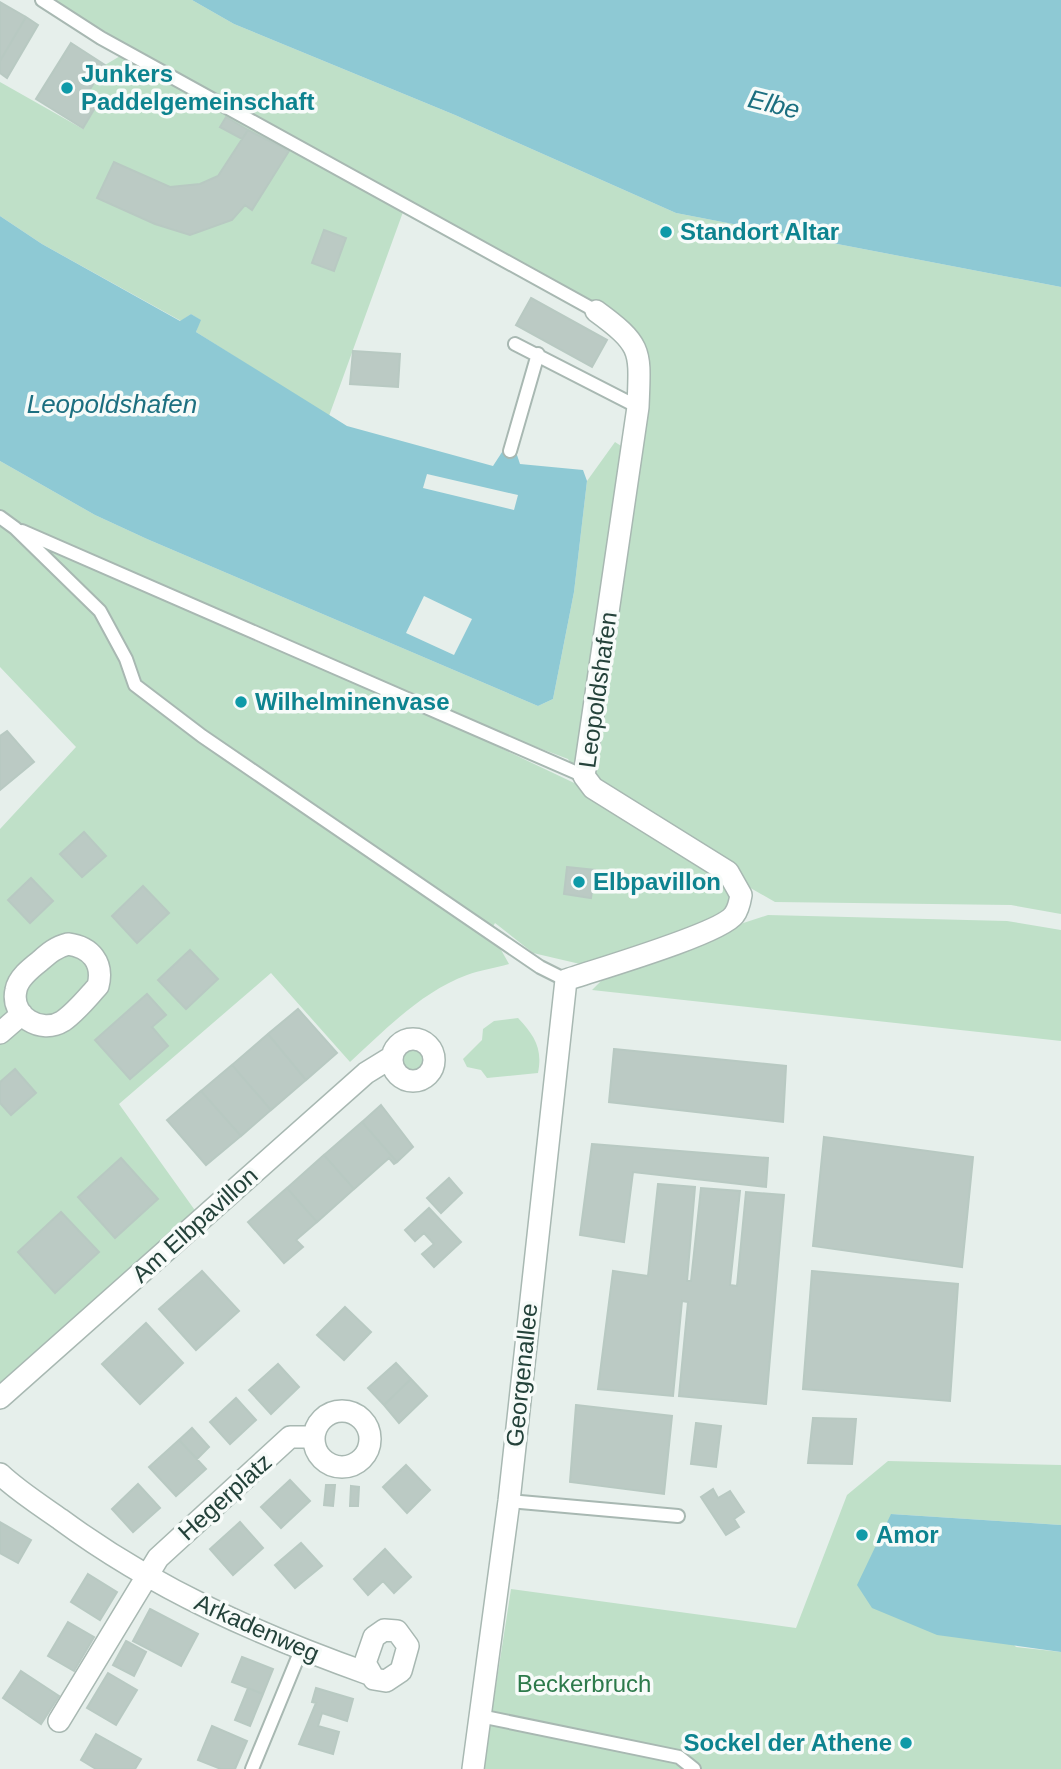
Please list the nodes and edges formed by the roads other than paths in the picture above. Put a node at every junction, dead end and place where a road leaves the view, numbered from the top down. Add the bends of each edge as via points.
1 (42, 0) edge
2 (596, 312) joint
3 (516, 344) dead end
4 (538, 354) junction
5 (638, 407) junction
6 (510, 451) dead end
7 (0, 517) edge
8 (15, 528) junction
9 (584, 776) junction
10 (566, 980) junction
11 (22, 1014) dead end
12 (0, 1033) edge
13 (392, 1057) dead end
14 (0, 1398) edge
15 (314, 1437) dead end
16 (3, 1484) edge
17 (509, 1500) junction
18 (678, 1516) dead end
19 (147, 1577) junction
20 (302, 1650) junction
21 (369, 1674) dead end
22 (480, 1716) junction
23 (59, 1721) dead end
24 (252, 1769) edge
25 (473, 1769) edge
26 (694, 1769) edge

1 - 2 lane, Leopoldshafen via 102,38
2 - 5 street, Leopoldshafen via 621,330 639,354
3 - 4 lane
4 - 5 lane
4 - 6 lane
5 - 9 street, Leopoldshafen
7 - 8 lane
8 - 9 lane
8 - 10 lane via 100,611 135,685 202,736 540,967
9 - 10 street, Leopoldshafen via 593,788 727,872 741,895 734,916 723,924
10 - 17 street, Georgenallee
11 - 12 street
13 - 14 street, Am Elbpavillon via 366,1073
15 - 19 street, Hegerplatz via 290,1437 158,1558
16 - 19 street, Arkadenweg
17 - 18 lane
17 - 22 street, Georgenallee
19 - 20 street, Arkadenweg via 223,1617
19 - 23 street
20 - 21 street, Arkadenweg
20 - 24 lane
22 - 25 street, Georgenallee
22 - 26 lane via 679,1757

